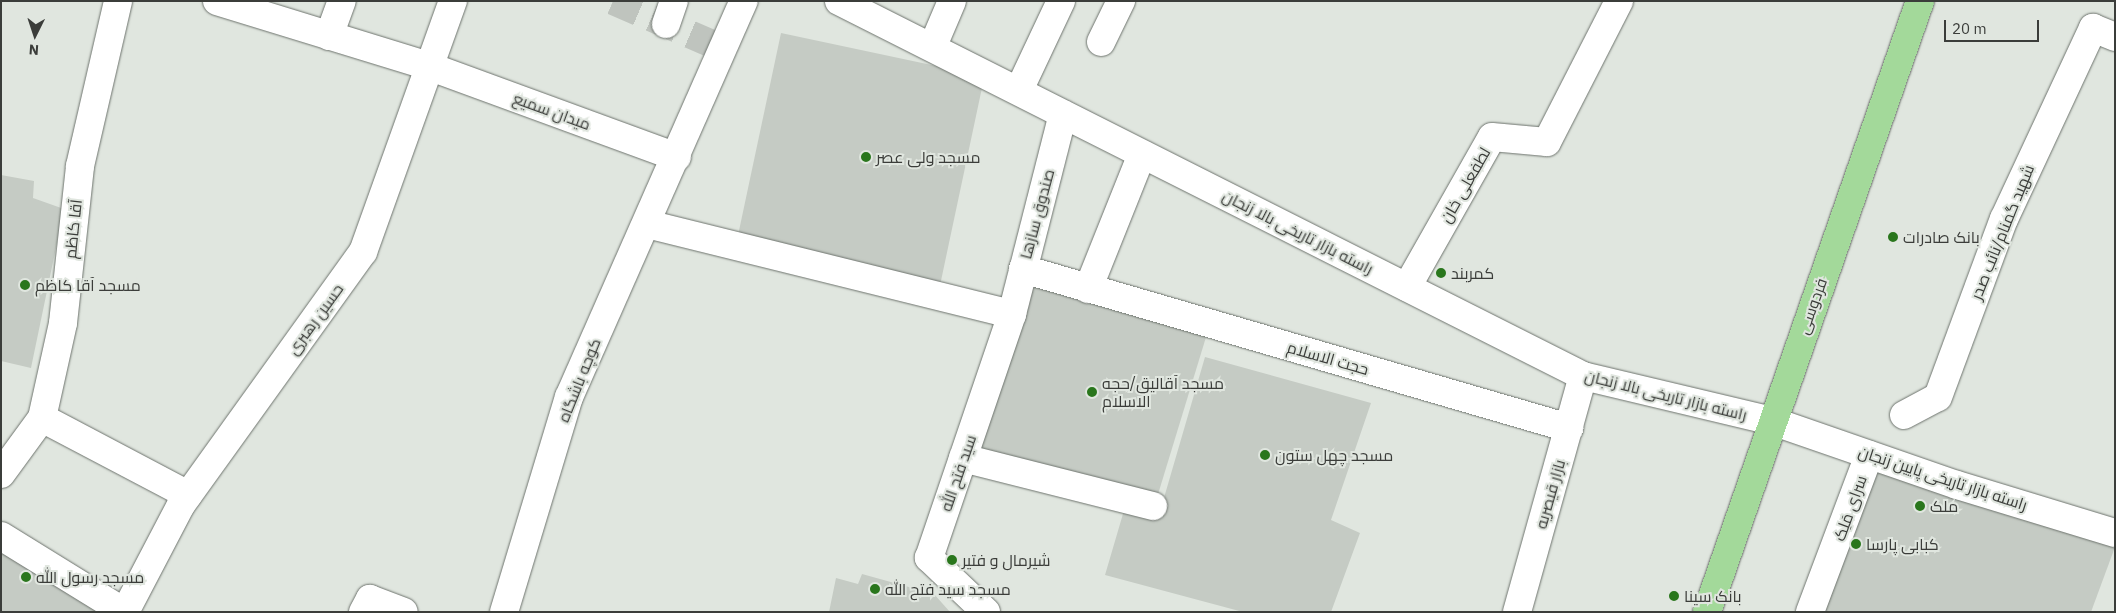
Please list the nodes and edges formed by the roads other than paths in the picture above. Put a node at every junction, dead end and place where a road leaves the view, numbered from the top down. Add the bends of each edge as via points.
1 (118, 1) edge
2 (217, 1) edge
3 (342, 1) edge
4 (453, 1) edge
5 (744, 1) edge
6 (839, 1) edge
7 (952, 1) edge
8 (1061, 1) edge
9 (1121, 1) edge
10 (1619, 1) edge
11 (1920, 1) edge
12 (268, 9) edge
13 (329, 36) junction
14 (2115, 38) edge
15 (935, 41) dead end
16 (1100, 42) dead end
17 (428, 66) junction
18 (1021, 86) dead end
19 (1064, 114) junction
20 (1142, 154) junction
21 (677, 157) junction
22 (647, 224) junction
23 (1023, 269) junction
24 (1407, 287) junction
25 (1088, 289) junction
26 (1012, 314) junction
27 (1584, 376) junction
28 (1904, 415) dead end
29 (42, 418) junction
30 (1772, 421) junction
31 (1569, 428) junction
32 (1869, 455) junction
33 (963, 458) junction
34 (1, 474) edge
35 (188, 495) junction
36 (1152, 506) dead end
37 (2115, 533) edge
38 (1, 536) edge
39 (125, 612) edge
40 (363, 612) edge
41 (404, 612) edge
42 (504, 612) edge
43 (986, 612) edge
44 (1517, 612) edge
45 (1707, 612) edge
46 (1810, 612) edge

1 - 29 street, آقا کاظم via 80,166 63,323
2 - 12 street, میدان سمیع
3 - 13 street
4 - 17 street, حسین رهبری
5 - 21 street, کوچه باشگاه
6 - 19 street, راسته بازار تاریخی بالا زنجان
7 - 15 street
8 - 18 street
9 - 16 street
10 - 24 street, لطفعلی خان via 1546,142 1492,137
11 - 30 main road, فردوسی
12 - 13 street, میدان سمیع
13 - 17 street, میدان سمیع
14 - 28 street, شهید گمنام/نائب صدر via 2093,28 2004,219 1938,397
17 - 21 street, میدان سمیع
17 - 35 street, حسین رهبری via 363,252
19 - 20 street, راسته بازار تاریخی بالا زنجان
19 - 23 street, صندوق سازها
20 - 24 street, راسته بازار تاریخی بالا زنجان
20 - 25 street
21 - 22 street, کوچه باشگاه
22 - 26 street
22 - 42 street, کوچه باشگاه via 569,397
23 - 25 street, حجت الاسلام
23 - 26 street, صندوق سازها
24 - 27 street, راسته بازار تاریخی بالا زنجان
25 - 31 street, حجت الاسلام
26 - 33 street, سید فتح الله
27 - 30 street, راسته بازار تاریخی بالا زنجان
27 - 31 street, بازار قیصریه
29 - 34 street, آقا کاظم
29 - 35 street
30 - 32 street, راسته بازار تاریخی پایین زنجان
30 - 45 main road, فردوسی
31 - 44 street, بازار قیصریه
32 - 37 street, راسته بازار تاریخی پایین زنجان
32 - 46 street, سرای مَلِک
33 - 36 street
33 - 43 street, سید فتح الله via 929,558
35 - 39 street, حسین رهبری
38 - 39 street
40 - 41 street via 370,599

